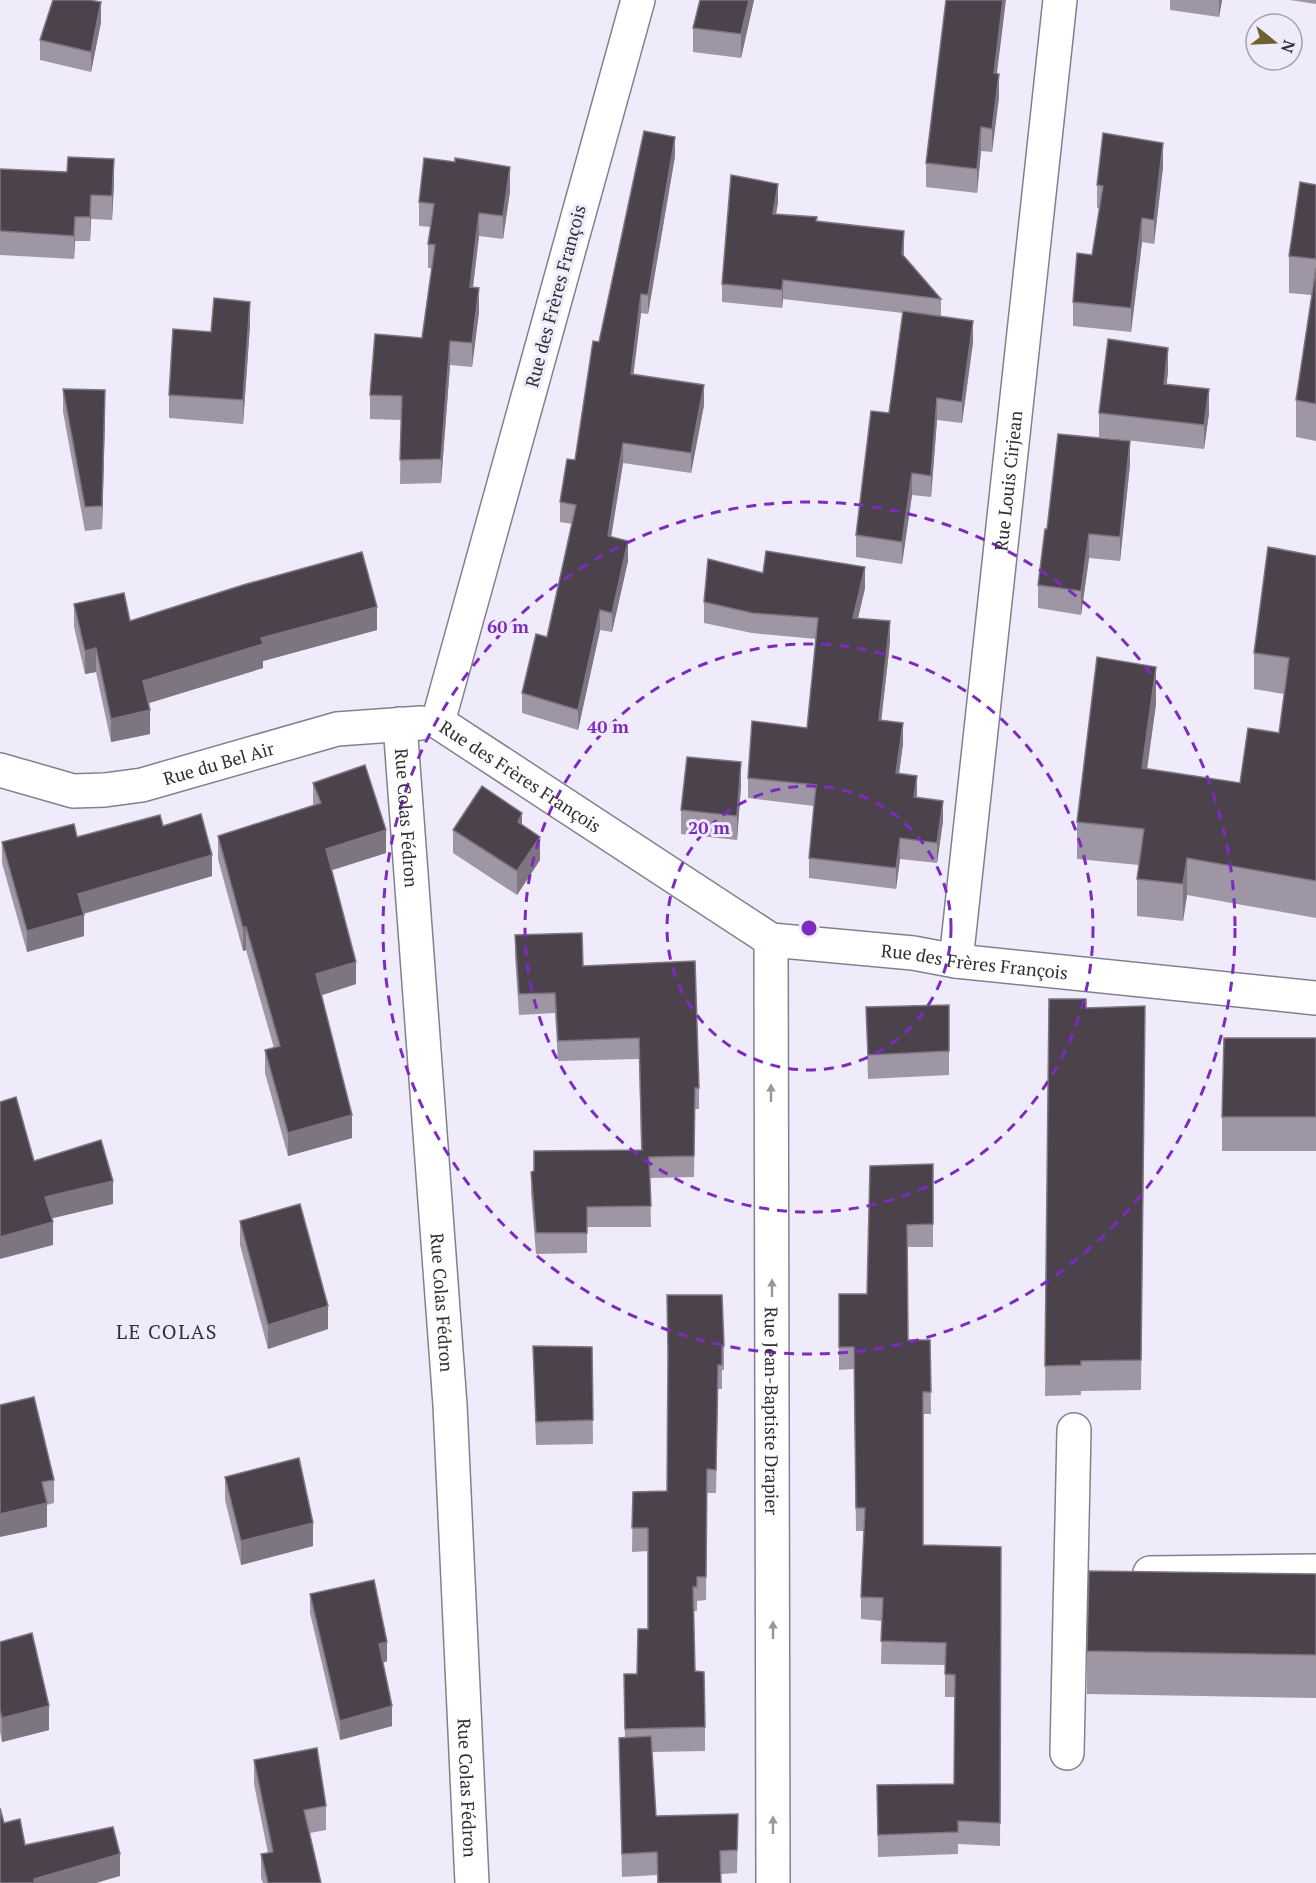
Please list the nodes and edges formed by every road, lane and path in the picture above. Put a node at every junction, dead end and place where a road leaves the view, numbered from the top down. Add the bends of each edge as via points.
1 (638, 0) edge
2 (1060, 0) edge
3 (438, 722) junction
4 (400, 724) junction
5 (0, 770) edge
6 (771, 940) junction
7 (956, 961) junction
8 (1316, 998) edge
9 (1074, 1430) dead end
10 (1316, 1571) edge
11 (1095, 1574) junction
12 (1067, 1753) dead end
13 (472, 1883) edge
14 (774, 1883) edge

1 - 3 street, Rue des Frères François
2 - 7 street, Rue Louis Cirjean
3 - 4 street, Rue du Bel Air
3 - 6 street, Rue des Frères François
4 - 5 street, Rue du Bel Air via 337,729 142,785 105,790 73,791
4 - 13 street, Rue Colas Fédron via 450,1405
6 - 7 street, Rue des Frères François via 913,953
14 -> 6 street, Rue Jean-Baptiste Drapier
7 - 8 street, Rue des Frères François
9 - 11 street
10 - 11 street
11 - 12 street

